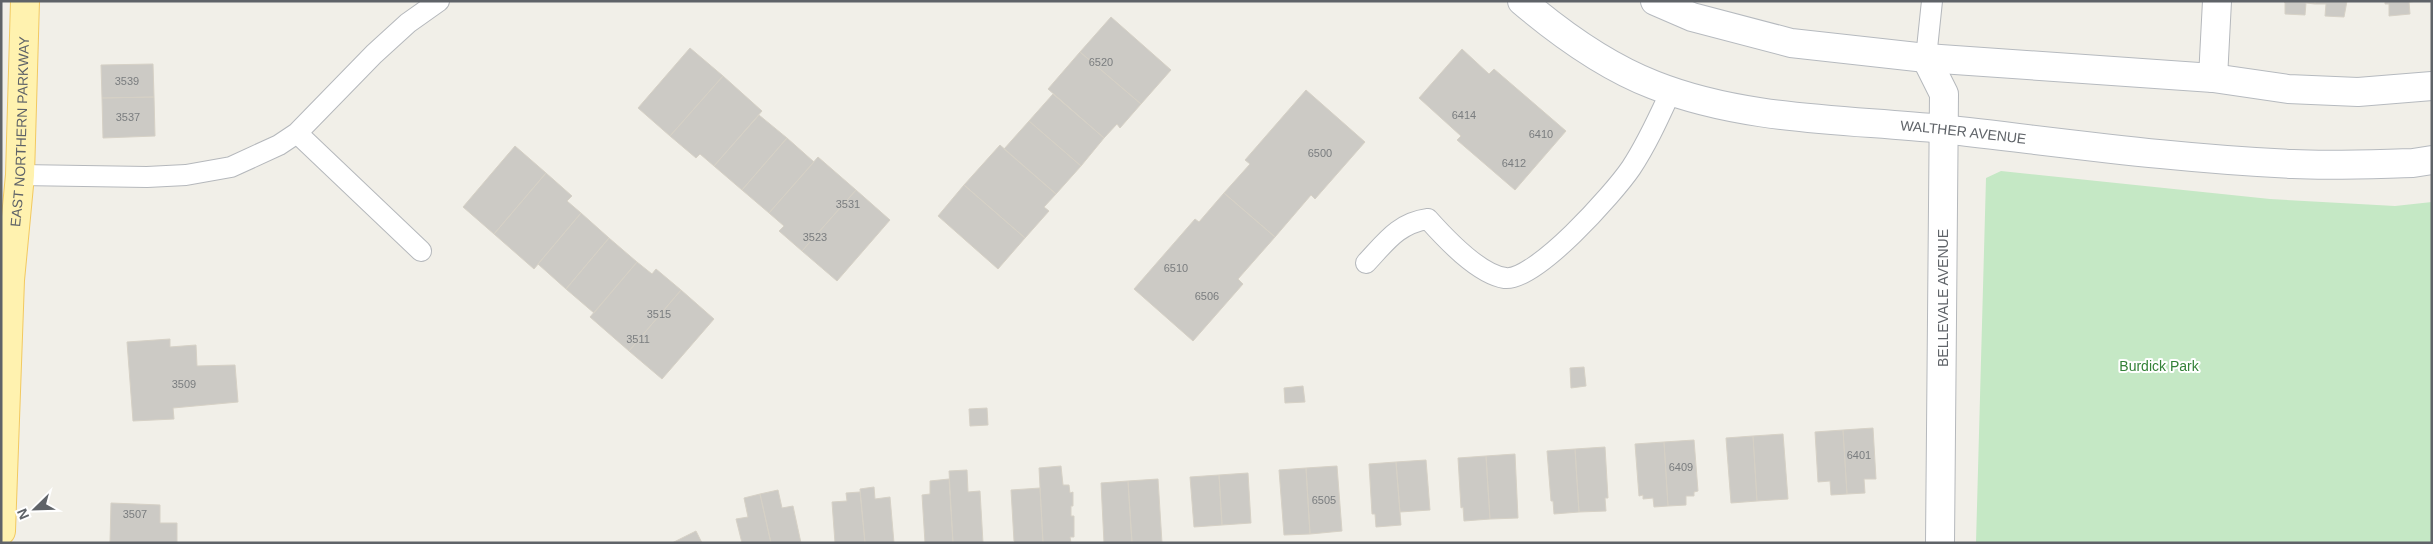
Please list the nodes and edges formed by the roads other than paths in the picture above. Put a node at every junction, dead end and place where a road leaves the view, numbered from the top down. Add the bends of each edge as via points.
1 (25, 1) edge
2 (439, 1) edge
3 (1522, 1) edge
4 (1655, 1) edge
5 (1932, 1) edge
6 (2217, 1) edge
7 (1926, 58) junction
8 (2213, 78) junction
9 (2432, 86) edge
10 (1671, 91) junction
11 (1944, 130) junction
12 (297, 133) junction
13 (2432, 160) edge
14 (20, 175) junction
15 (7, 249) edge
16 (421, 251) dead end
17 (1366, 264) dead end
18 (1, 531) edge
19 (1940, 543) edge

1 - 14 main road, EAST NORTHERN PARKWAY
2 - 12 lane via 408,23 374,54
3 - 10 main road, WALTHER AVENUE via 1554,28 1603,60
4 - 7 main road via 1692,17 1791,43
5 - 7 lane
6 - 8 main road
7 - 8 main road
7 - 11 main road, BELLEVALE AVENUE via 1944,94
8 - 9 main road via 2288,89 2358,92
10 - 11 main road, WALTHER AVENUE via 1715,105
10 - 17 lane via 1631,169 1571,235 1531,269 1505,278 1490,272 1461,254 1428,219 1412,221 1402,227
11 - 13 main road, WALTHER AVENUE via 2216,159 2295,164
11 - 19 main road, BELLEVALE AVENUE
12 - 14 lane via 231,167 186,175
12 - 16 lane
14 - 15 main road, EAST NORTHERN PARKWAY
15 - 18 main road, EAST NORTHERN PARKWAY

